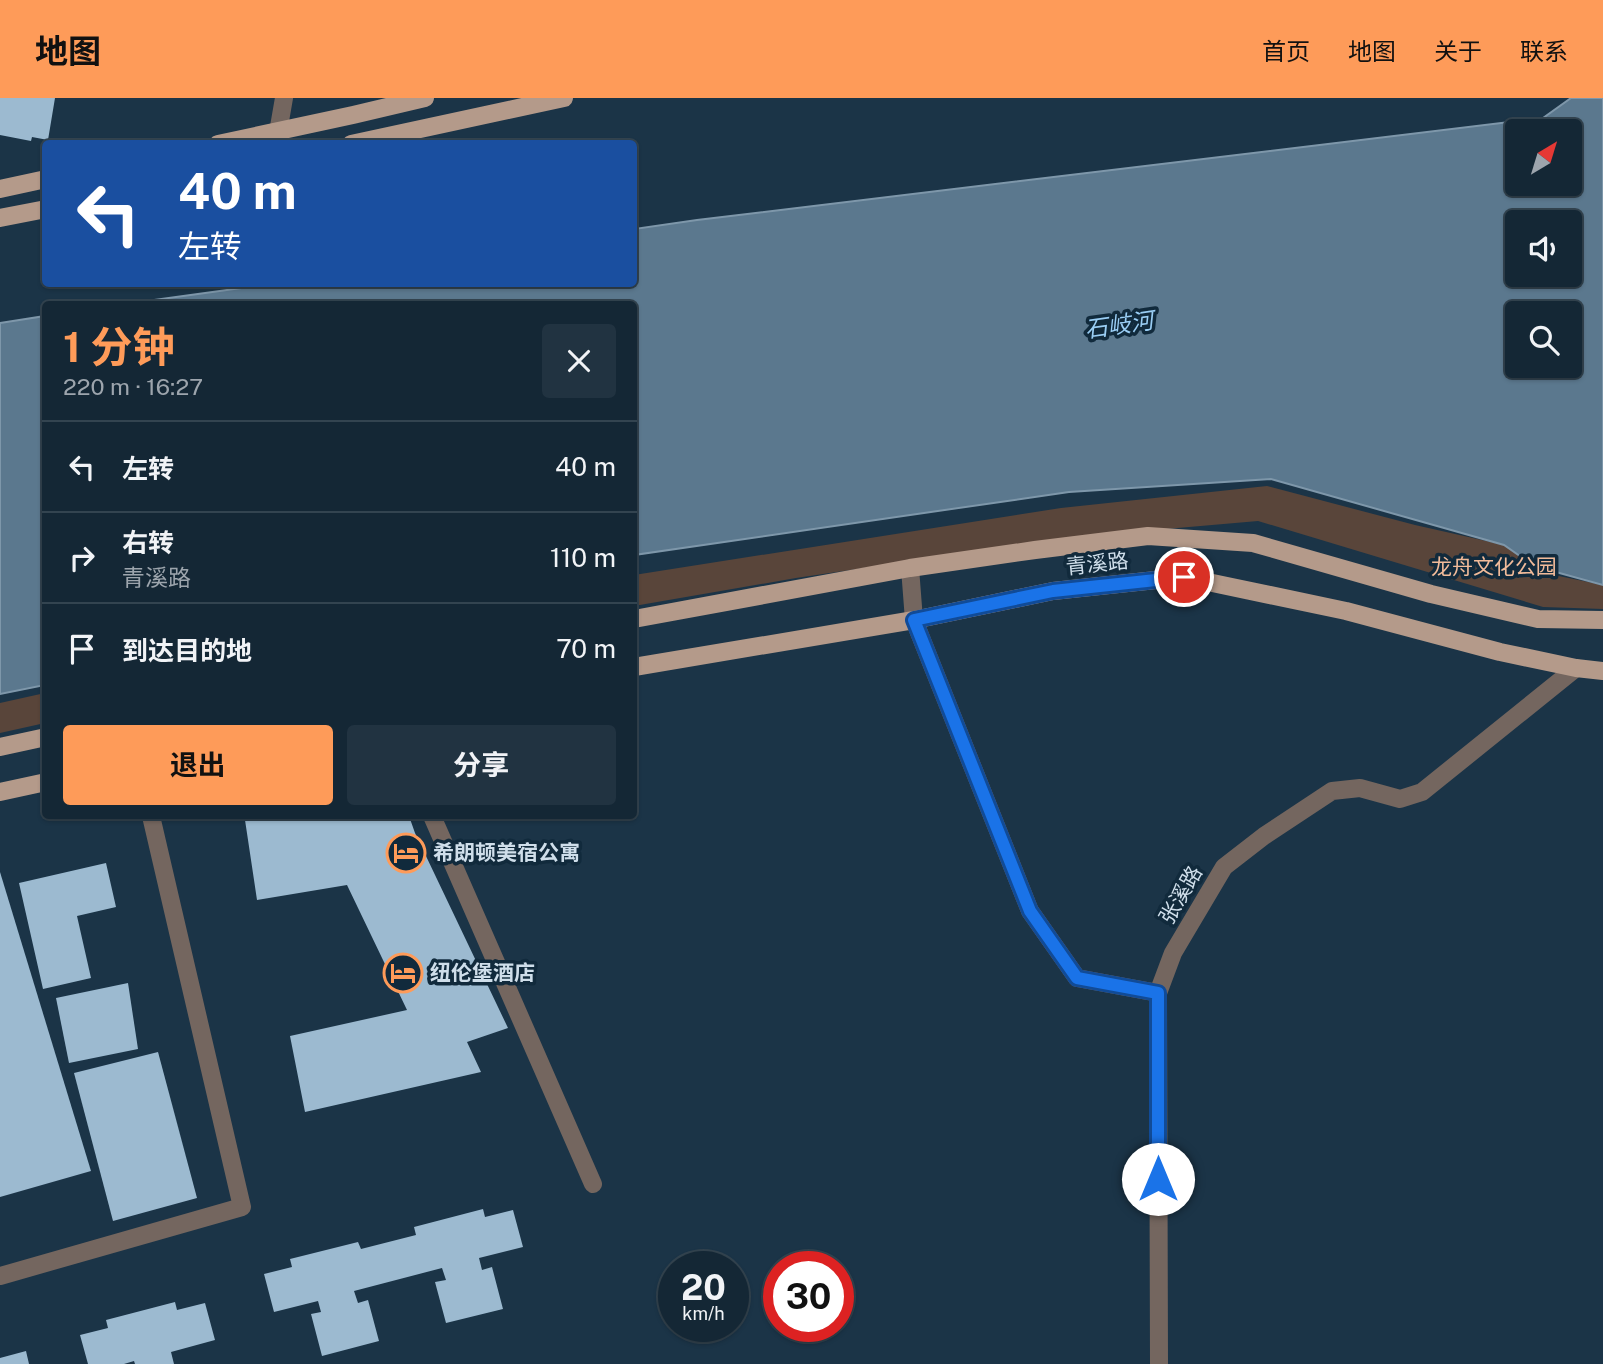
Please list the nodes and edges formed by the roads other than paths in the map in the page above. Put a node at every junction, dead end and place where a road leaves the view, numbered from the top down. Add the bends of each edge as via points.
1 (284, 98) edge
2 (425, 98) edge
3 (564, 98) edge
4 (277, 137) edge
5 (252, 140) edge
6 (370, 140) edge
7 (42, 181) edge
8 (0, 189) edge
9 (42, 210) edge
10 (0, 218) edge
11 (910, 568) junction
12 (637, 617) edge
13 (914, 620) junction
14 (1603, 620) edge
15 (637, 666) edge
16 (1576, 668) junction
17 (1603, 671) edge
18 (42, 738) edge
19 (0, 747) edge
20 (42, 783) edge
21 (0, 792) edge
22 (152, 819) edge
23 (433, 819) edge
24 (1158, 993) junction
25 (593, 1184) dead end
26 (0, 1276) edge
27 (1159, 1364) edge

1 - 4 street
2 - 4 main road
3 - 6 main road
4 - 5 main road
7 - 8 main road
9 - 10 main road
11 - 12 main road, 青溪路
11 - 13 street
11 - 14 main road, 青溪路 via 1149,536 1253,543 1538,619
13 - 15 main road, 青溪路
13 - 16 main road, 青溪路 via 1053,591 1184,577 1346,611
13 - 24 street via 1030,911 1077,978
16 - 17 main road, 青溪路
16 - 24 street, 张溪路 via 1422,792 1400,799 1360,788 1332,791 1224,867 1173,953
18 - 19 main road
20 - 21 main road
22 - 26 street via 242,1207
23 - 25 street
24 - 27 street, 张溪路

